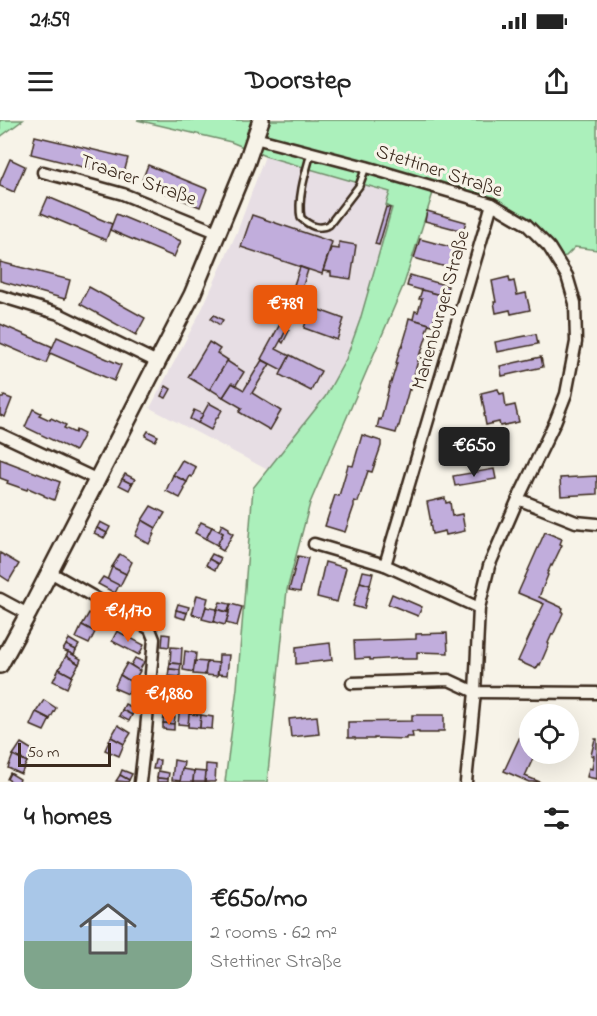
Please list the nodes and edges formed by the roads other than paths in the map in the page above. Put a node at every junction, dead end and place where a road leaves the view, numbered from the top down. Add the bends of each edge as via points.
1 (261, 120) edge
2 (255, 138) junction
3 (311, 153) junction
4 (366, 167) junction
5 (43, 172) dead end
6 (492, 204) junction
7 (219, 233) junction
8 (0, 296) edge
9 (157, 362) junction
10 (0, 434) edge
11 (98, 480) junction
12 (518, 499) junction
13 (597, 524) edge
14 (314, 544) dead end
15 (385, 565) junction
16 (50, 572) junction
17 (0, 599) edge
18 (479, 608) junction
19 (28, 614) junction
20 (0, 665) edge
21 (352, 683) dead end
22 (475, 692) junction
23 (597, 693) edge
24 (140, 782) edge
25 (466, 782) edge

1 - 2 street
2 - 3 street, Stettiner Straße
2 - 7 street
3 - 4 street, Stettiner Straße
3 - 4 lane via 300,211 301,218 315,227 329,225 359,186
4 - 6 street, Stettiner Straße
5 - 7 street, Traarer Straße via 123,194
6 - 12 street, Stettiner Straße via 526,224 549,247 567,276 575,303 576,342 566,394
6 - 15 street, Marienburger Straße
7 - 9 street
8 - 9 street via 59,314
9 - 11 street
10 - 11 street
11 - 16 street
12 - 13 street via 576,522
12 - 18 street, Stettiner Straße via 489,566
14 - 15 street
15 - 18 street
16 - 19 street
16 - 24 street via 150,629 154,639
17 - 19 street
18 - 22 street, Stettiner Straße
19 - 20 street
21 - 22 street via 449,680
22 - 23 street
22 - 25 street, Stettiner Straße

